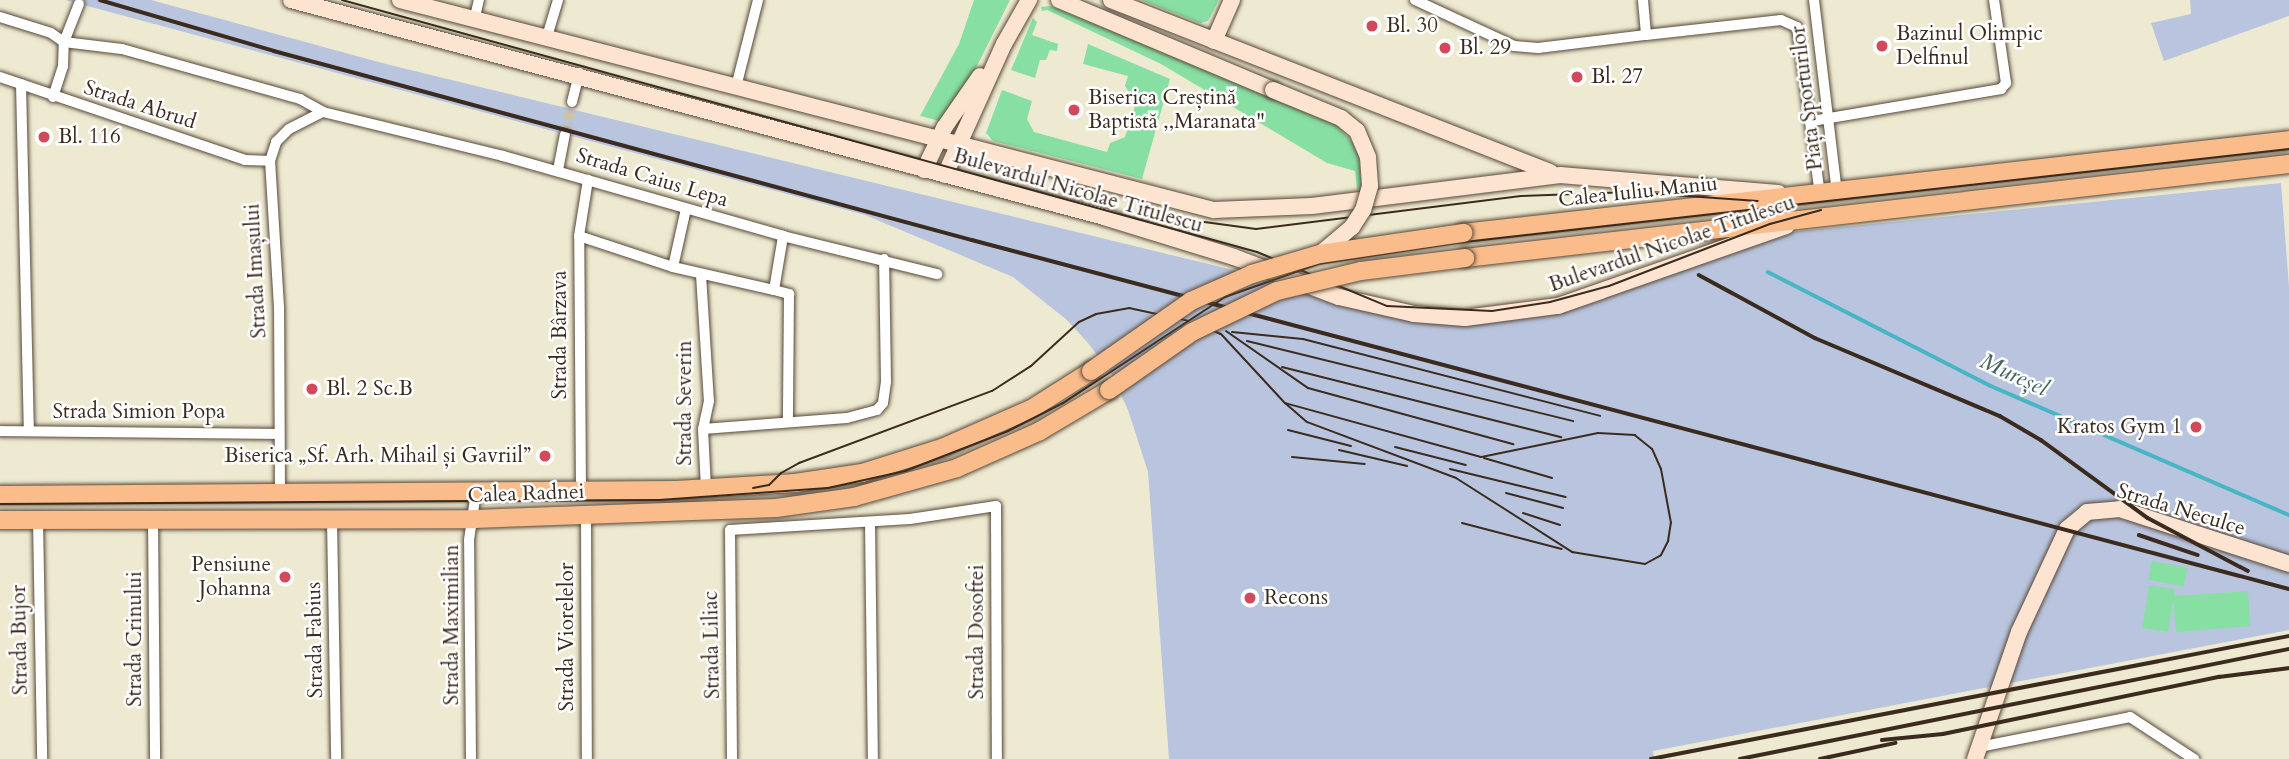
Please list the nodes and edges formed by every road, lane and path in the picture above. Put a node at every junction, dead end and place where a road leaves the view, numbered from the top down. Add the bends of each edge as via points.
1 (291, 0) edge
2 (400, 0) edge
3 (479, 0) edge
4 (558, 0) edge
5 (758, 0) edge
6 (1029, 0) edge
7 (1059, 0) edge
8 (1111, 0) edge
9 (1232, 0) edge
10 (1415, 0) edge
11 (1643, 0) edge
12 (1814, 0) edge
13 (1994, 0) edge
14 (79, 5) dead end
15 (0, 17) edge
16 (474, 21) junction
17 (1646, 35) junction
18 (546, 40) junction
19 (1214, 41) junction
20 (64, 43) junction
21 (1003, 44) junction
22 (579, 73) junction
23 (0, 77) edge
24 (21, 84) junction
25 (736, 87) junction
26 (53, 97) junction
27 (572, 103) tunnel mouth
28 (323, 112) junction
29 (1828, 119) junction
30 (1812, 121) junction
31 (565, 135) tunnel mouth
32 (937, 140) junction
33 (2289, 140) edge
34 (957, 146) junction
35 (270, 161) junction
36 (2289, 164) edge
37 (558, 170) junction
38 (924, 170) junction
39 (945, 175) junction
40 (1560, 175) junction
41 (588, 180) junction
42 (1821, 194) junction
43 (686, 209) junction
44 (1809, 220) junction
45 (579, 236) junction
46 (783, 236) junction
47 (1320, 254) junction
48 (884, 259) junction
49 (673, 267) junction
50 (937, 274) dead end
51 (701, 275) junction
52 (775, 288) junction
53 (1031, 409) joint
54 (788, 421) junction
55 (703, 429) junction
56 (29, 430) junction
57 (0, 431) edge
58 (278, 434) junction
59 (706, 489) junction
60 (280, 490) junction
61 (581, 491) junction
62 (476, 492) junction
63 (0, 495) edge
64 (586, 516) junction
65 (38, 519) junction
66 (153, 519) junction
67 (475, 519) junction
68 (0, 520) edge
69 (332, 520) junction
70 (870, 522) junction
71 (2289, 564) edge
72 (1977, 753) edge
73 (42, 759) edge
74 (155, 759) edge
75 (336, 759) edge
76 (471, 759) edge
77 (587, 759) edge
78 (732, 759) edge
79 (873, 759) edge
80 (997, 759) edge
81 (2194, 759) edge

1 - 22 main road, Bulevardul Nicolae Titulescu
2 - 16 main road, Bulevardul Nicolae Titulescu
3 - 16 street
4 - 18 street
5 - 25 street
6 - 21 main road
7 - 47 main road, bridge via 1341,118 1357,131 1368,158 1370,186 1363,210 1352,227
8 - 19 main road
9 - 19 main road
10 - 17 street via 1514,46 1546,47
11 - 17 street
12 - 29 street, Piața Sporturilor
13 - 29 street via 2006,83 2001,89
14 - 20 street
15 - 20 street via 51,33
16 - 18 main road, Bulevardul Nicolae Titulescu
17 - 30 street, Piața Sporturilor via 1790,22 1801,34
18 - 25 main road, Bulevardul Nicolae Titulescu
19 - 40 main road
20 - 26 street
20 - 28 street via 122,49 300,99
21 - 32 main road
21 - 34 main road
22 - 27 street
22 - 38 main road, Bulevardul Nicolae Titulescu
23 - 24 street, Strada Abrud
24 - 26 street, Strada Abrud
24 - 56 street
25 - 32 main road, Bulevardul Nicolae Titulescu
26 - 35 street, Strada Abrud via 245,160
28 - 35 street via 289,129 276,142
28 - 37 street, Strada Caius Lepa
29 - 30 street
29 - 42 street, Piața Sporturilor
30 - 42 street, Piața Sporturilor
31 - 37 street
32 - 34 main road, Bulevardul Nicolae Titulescu
32 - 38 main road
33 - 42 main road, Calea Iuliu Maniu
34 - 39 main road
34 - 40 main road, Bulevardul Nicolae Titulescu via 1214,210 1312,206
35 - 58 street, Strada Imașului via 279,307
36 - 44 main road
37 - 41 street, Strada Caius Lepa
38 - 39 main road, Bulevardul Nicolae Titulescu
39 - 44 main road, Bulevardul Nicolae Titulescu via 1159,233 1347,300 1441,317 1510,314 1576,301
40 - 42 main road, Bulevardul Nicolae Titulescu
41 - 43 street, Strada Caius Lepa
41 - 45 street, Strada Bârzava
42 - 44 main road, Bulevardul Nicolae Titulescu via 1829,208
42 - 47 main road, Calea Iuliu Maniu, bridge via 1463,233
43 - 46 street, Strada Caius Lepa
43 - 49 street
44 - 64 main road, Calea Radnei, bridge via 1361,271 1277,291 1192,332 1040,431 957,468 854,497 776,508
45 - 49 street
45 - 61 street, Strada Bârzava
46 - 48 street, Strada Caius Lepa
46 - 52 street
47 - 53 main road, Calea Iuliu Maniu, bridge via 1252,274 1191,301
48 - 50 street, Strada Caius Lepa
48 - 54 street via 883,403 867,415
49 - 51 street
51 - 52 street
51 - 55 street, Strada Severin via 709,401
52 - 54 street via 789,294
53 - 59 main road, Calea Radnei via 942,448 862,473
54 - 55 street
55 - 59 street, Strada Severin
56 - 57 street, Strada Simion Popa
56 - 58 street, Strada Simion Popa
58 - 60 street, Strada Imașului
59 - 61 main road, Calea Radnei
60 - 62 main road, Calea Radnei
60 - 63 main road, Calea Radnei
61 - 62 main road, Calea Radnei
62 - 67 street, Strada Maximilian
64 - 67 main road, Calea Radnei
64 - 77 street, Strada Viorelelor
65 - 66 main road, Calea Radnei
65 - 68 main road, Calea Radnei
65 - 73 street, Strada Bujor
66 - 69 main road, Calea Radnei
66 - 74 street, Strada Crinului
67 - 69 main road, Calea Radnei
67 - 76 street, Strada Maximilian via 470,540
69 - 75 street, Strada Fabius
70 - 78 street, Strada Liliac via 730,530
70 - 79 street
70 - 80 street, Strada Dosoftei via 996,506
71 - 72 main road, Strada Neculce via 2120,509 2087,512 2067,529 2019,632
72 - 81 street via 2130,717

